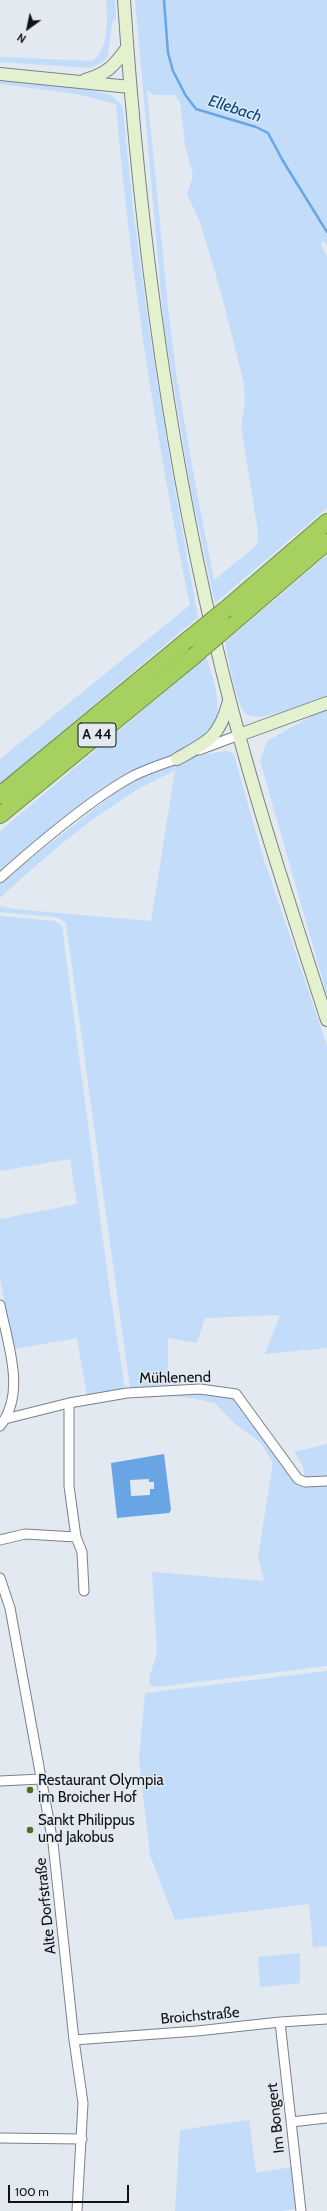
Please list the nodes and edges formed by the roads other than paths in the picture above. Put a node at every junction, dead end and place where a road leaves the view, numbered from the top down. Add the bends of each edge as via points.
1 (124, 0) edge
2 (127, 48) junction
3 (0, 74) edge
4 (79, 81) junction
5 (130, 87) junction
6 (327, 522) edge
7 (327, 542) edge
8 (230, 700) junction
9 (327, 703) edge
10 (239, 735) junction
11 (177, 759) junction
12 (0, 795) edge
13 (0, 815) edge
14 (0, 878) edge
15 (327, 1020) edge
16 (0, 1305) edge
17 (69, 1403) junction
18 (3, 1422) edge
19 (327, 1481) edge
20 (76, 1537) junction
21 (0, 1540) edge
22 (0, 1578) edge
23 (84, 1591) dead end
24 (41, 1779) junction
25 (0, 1781) edge
26 (327, 2019) edge
27 (280, 2022) junction
28 (74, 2040) junction
29 (327, 2118) edge
30 (291, 2122) junction
31 (0, 2138) edge
32 (82, 2139) junction
33 (77, 2211) edge
34 (301, 2211) edge

1 - 2 main road
2 - 4 main road via 105,73
2 - 5 main road
3 - 4 main road
4 - 5 main road
5 - 8 main road via 161,361 187,512
6 - 12 highway, A 44, bridge via 226,609
7 - 13 highway, A 44, bridge via 194,656
8 - 10 main road
8 - 11 main road via 215,735
9 - 10 main road
10 - 11 street
10 - 15 main road
11 - 14 street via 118,785
16 - 18 street via 13,1371 13,1400
17 - 18 street, Mühlenend
17 - 19 street, Mühlenend via 127,1393 192,1389 236,1394 298,1479 305,1482
17 - 20 street via 69,1486
20 - 21 street via 25,1534
20 - 23 street via 82,1552
22 - 24 street, Alte Dorfstraße via 13,1623
24 - 25 street
24 - 28 street, Alte Dorfstraße via 53,1843
26 - 27 street, Broichstraße
27 - 28 street, Broichstraße
27 - 30 street, Im Bongert
28 - 32 street, Alte Dorfstraße via 83,2103
29 - 30 street
30 - 34 street, Im Bongert
31 - 32 street
32 - 33 street, Alte Dorfstraße

